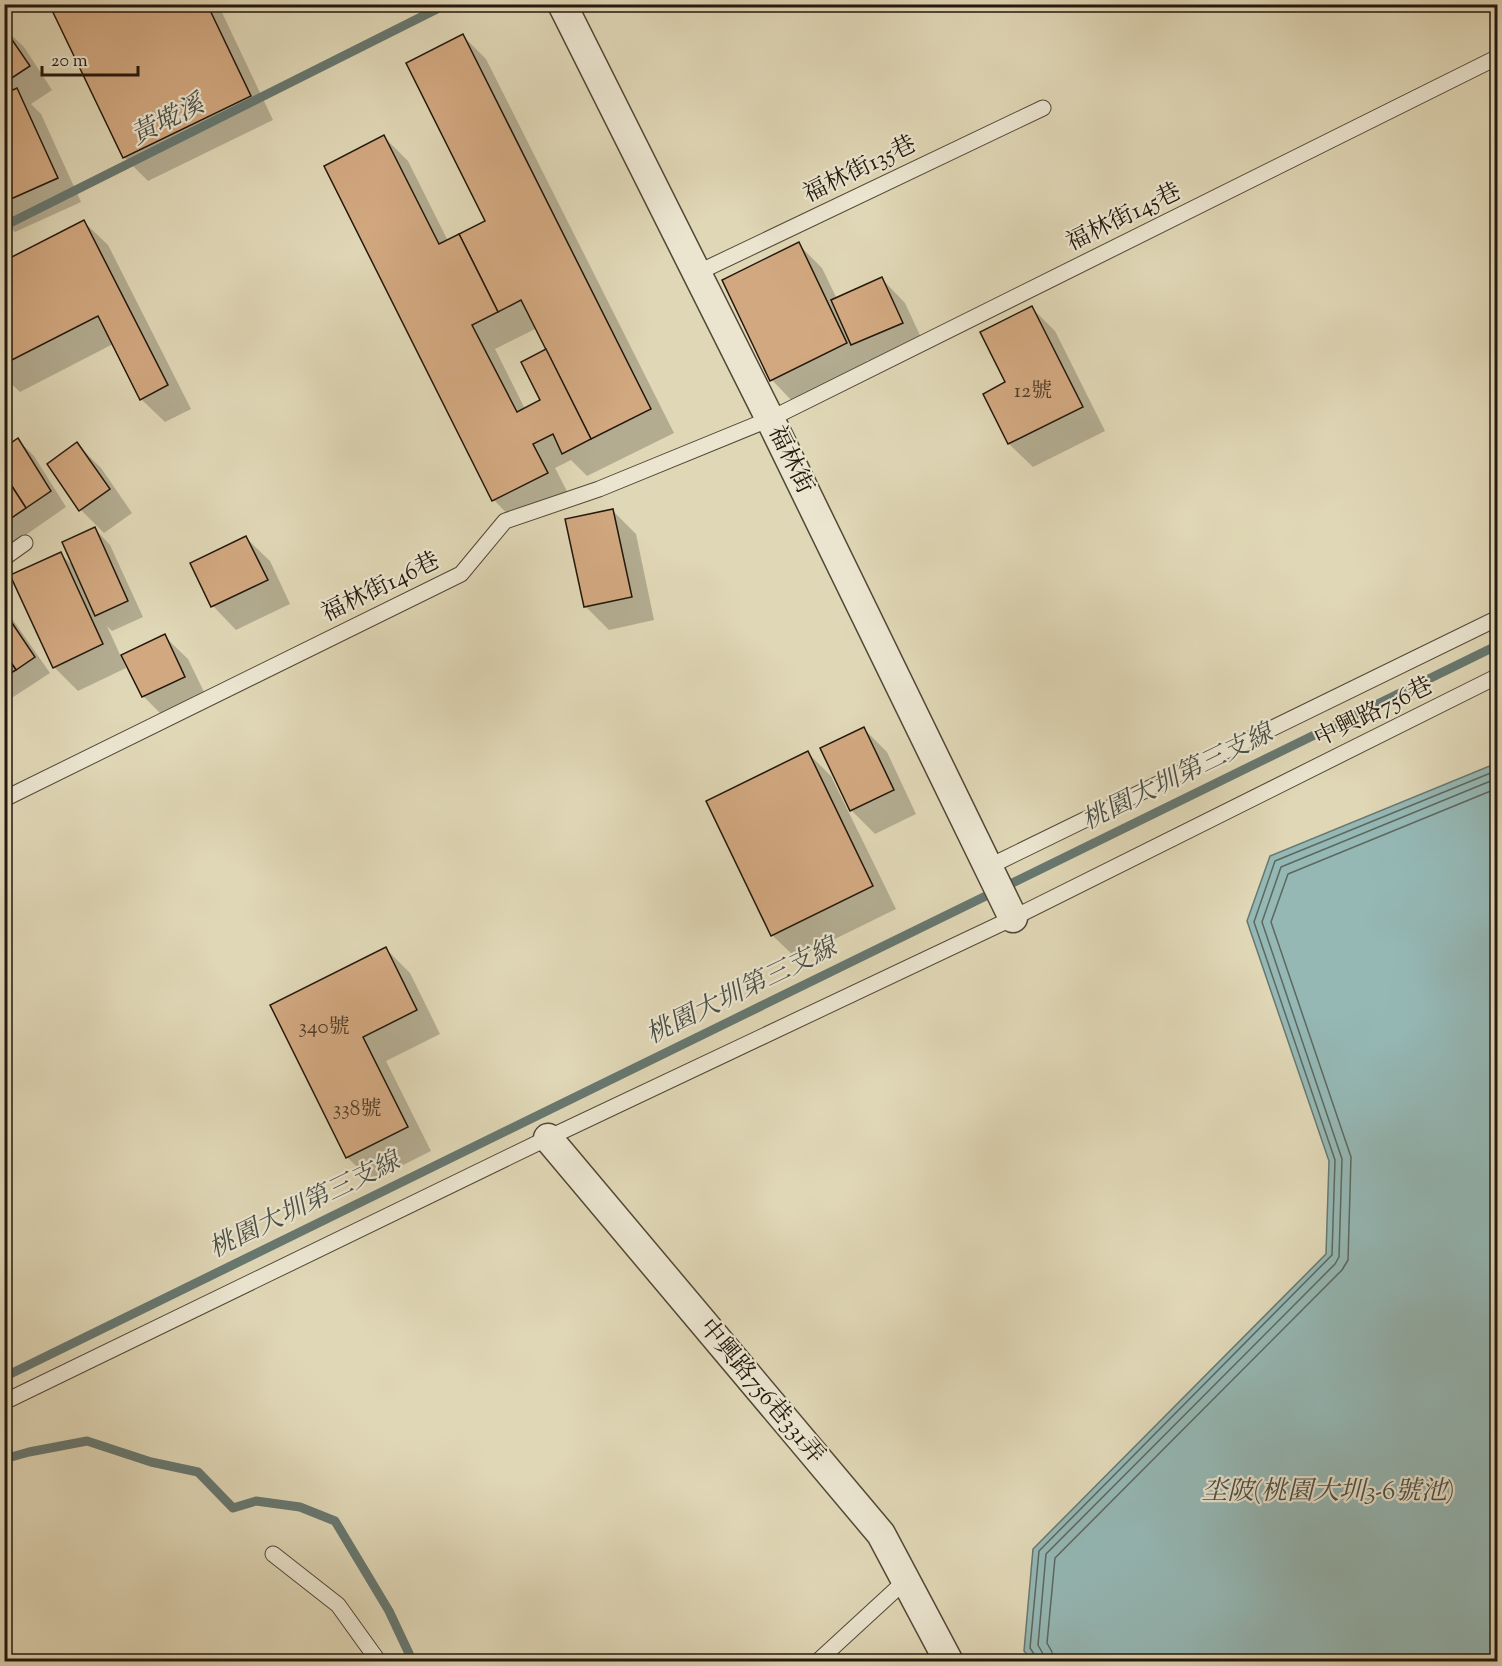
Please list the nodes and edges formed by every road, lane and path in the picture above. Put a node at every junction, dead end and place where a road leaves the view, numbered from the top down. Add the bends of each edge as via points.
1 (562, 4) edge
2 (1497, 57) edge
3 (1043, 108) dead end
4 (697, 273) junction
5 (770, 419) junction
6 (25, 543) dead end
7 (4, 558) edge
8 (1497, 618) edge
9 (1497, 676) edge
10 (4, 799) edge
11 (988, 867) junction
12 (1013, 918) junction
13 (548, 1138) junction
14 (4, 1402) edge
15 (273, 1554) dead end
16 (905, 1581) junction
17 (379, 1662) edge
18 (817, 1662) edge
19 (949, 1662) edge

1 - 4 street, 福林街
2 - 5 lane, 福林街145巷
3 - 4 lane, 福林街135巷
4 - 5 street, 福林街
5 - 10 lane, 福林街146巷 via 599,489 505,521 461,574
5 - 11 street, 福林街
6 - 7 lane
8 - 11 lane
9 - 12 lane, 中興路756巷
11 - 12 street, 福林街
12 - 13 lane, 中興路756巷
13 - 14 lane, 中興路756巷
13 - 16 street, 中興路756巷331弄 via 881,1534
15 - 17 lane via 338,1605
16 - 18 lane
16 - 19 street, 中興路756巷331弄

